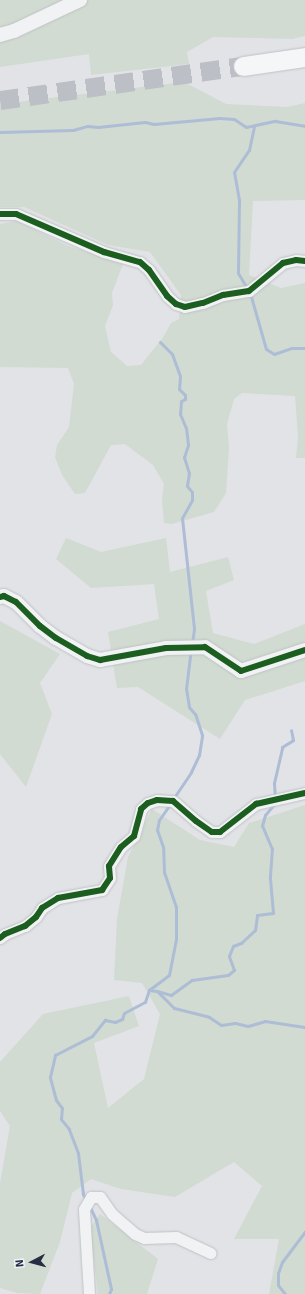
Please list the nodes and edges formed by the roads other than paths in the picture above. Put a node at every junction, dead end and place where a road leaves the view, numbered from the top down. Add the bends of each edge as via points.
1 (80, 0) edge
2 (0, 35) edge
3 (305, 57) edge
4 (243, 66) tunnel mouth
5 (0, 214) edge
6 (305, 261) edge
7 (0, 597) edge
8 (305, 650) edge
9 (305, 793) edge
10 (0, 938) edge
11 (211, 1253) dead end
12 (89, 1294) edge

1 - 2 street
3 - 4 highway
5 - 6 street via 16,214 104,252 134,258 149,270 167,296 176,304 185,306 203,303 223,295 249,291 283,263
7 - 8 street via 4,596 16,602 56,638 87,656 100,660 166,648 205,647 241,671
9 - 10 street via 256,804 220,832 212,832 173,801 156,800 148,803 140,809 134,836 121,847 109,866 110,878 102,890 58,898 42,908 36,917 24,926
11 - 12 street via 176,1237 144,1238 135,1234 112,1214 100,1197 91,1196 84,1210

